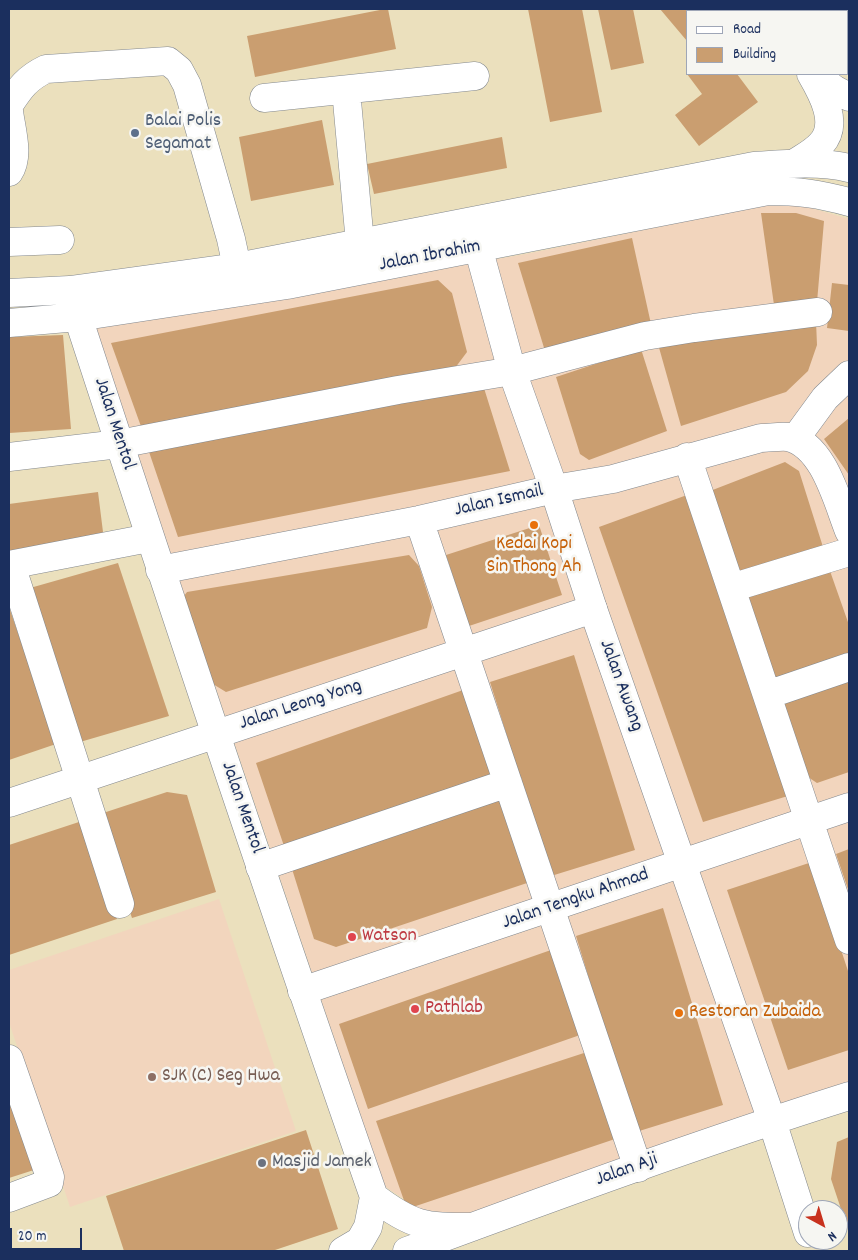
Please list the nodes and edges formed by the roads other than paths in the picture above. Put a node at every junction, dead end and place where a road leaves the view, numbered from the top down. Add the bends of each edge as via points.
1 (812, 75) edge
2 (813, 75) edge
3 (475, 76) dead end
4 (346, 90) junction
5 (849, 97) edge
6 (264, 98) dead end
7 (9, 105) edge
8 (9, 111) edge
9 (795, 163) junction
10 (849, 168) edge
11 (9, 172) edge
12 (849, 202) edge
13 (60, 240) dead end
14 (9, 242) edge
15 (360, 243) junction
16 (478, 248) junction
17 (236, 267) junction
18 (9, 294) edge
19 (818, 312) dead end
20 (78, 317) junction
21 (9, 323) edge
22 (512, 371) junction
23 (849, 375) edge
24 (795, 440) junction
25 (120, 444) junction
26 (9, 457) edge
27 (687, 457) junction
28 (554, 489) junction
29 (419, 520) junction
30 (849, 532) edge
31 (149, 538) junction
32 (849, 552) edge
33 (10, 565) edge
34 (160, 570) junction
35 (731, 588) junction
36 (593, 608) junction
37 (464, 651) junction
38 (849, 667) edge
39 (767, 695) junction
40 (216, 734) junction
41 (81, 779) junction
42 (508, 783) junction
43 (10, 799) edge
44 (849, 807) edge
45 (809, 821) junction
46 (683, 864) junction
47 (260, 867) junction
48 (120, 904) dead end
49 (550, 909) junction
50 (849, 940) edge
51 (302, 991) junction
52 (9, 1059) edge
53 (849, 1096) edge
54 (772, 1121) junction
55 (638, 1168) junction
56 (374, 1197) junction
57 (9, 1198) edge
58 (798, 1202) edge
59 (472, 1227) junction
60 (344, 1251) edge
61 (407, 1251) edge

1 - 9 main road via 829,116 828,131 823,143
2 - 5 main road
3 - 4 main road
4 - 6 main road
4 - 15 main road
7 - 17 main road via 31,77 46,69 168,61 179,70 187,85
8 - 11 main road via 14,152
9 - 10 main road, Jalan Ibrahim
9 - 15 main road, Jalan Ibrahim via 754,166
12 - 16 main road, Jalan Ibrahim via 798,191 768,191
13 - 14 main road
15 - 17 main road, Jalan Ibrahim
16 - 20 main road, Jalan Ibrahim via 287,285
16 - 22 main road, Jalan Awang
17 - 18 main road, Jalan Ibrahim via 79,289
19 - 22 main road via 646,336
20 - 21 main road, Jalan Ibrahim
20 - 25 main road, Jalan Mentol
22 - 25 main road
22 - 28 main road, Jalan Awang
23 - 24 main road via 825,398
24 - 27 main road, Jalan Ismail via 761,438
24 - 30 main road, Jalan Ismail via 816,454
25 - 26 main road
25 - 31 main road, Jalan Mentol
27 - 28 main road, Jalan Ismail via 613,478
27 - 35 main road
28 - 29 main road, Jalan Ismail
28 - 36 main road, Jalan Awang
29 - 34 main road, Jalan Ismail
29 - 37 main road
31 - 33 main road
31 - 34 main road, Jalan Mentol
32 - 35 main road
33 - 41 main road
34 - 40 main road, Jalan Mentol
35 - 39 main road
36 - 37 main road, Jalan Leong Yong
36 - 46 main road, Jalan Awang
37 - 40 main road, Jalan Leong Yong
37 - 42 main road
38 - 39 main road
39 - 45 main road
40 - 41 main road, Jalan Leong Yong
40 - 47 main road, Jalan Mentol
41 - 43 main road, Jalan Leong Yong
41 - 48 main road
42 - 47 main road
42 - 49 main road
44 - 45 main road, Jalan Tengku Ahmad
45 - 46 main road, Jalan Tengku Ahmad
45 - 50 main road
46 - 49 main road, Jalan Tengku Ahmad
46 - 54 main road, Jalan Awang
47 - 51 main road, Jalan Mentol
49 - 51 main road, Jalan Tengku Ahmad
49 - 55 main road
51 - 56 main road, Jalan Mentol
52 - 57 main road via 50,1183
53 - 54 main road, Jalan Aji
54 - 55 main road, Jalan Aji
54 - 58 main road, Jalan Awang
55 - 59 main road, Jalan Aji
56 - 59 main road via 414,1222 437,1227
56 - 60 main road via 368,1227 360,1241
59 - 61 main road, Jalan Aji

